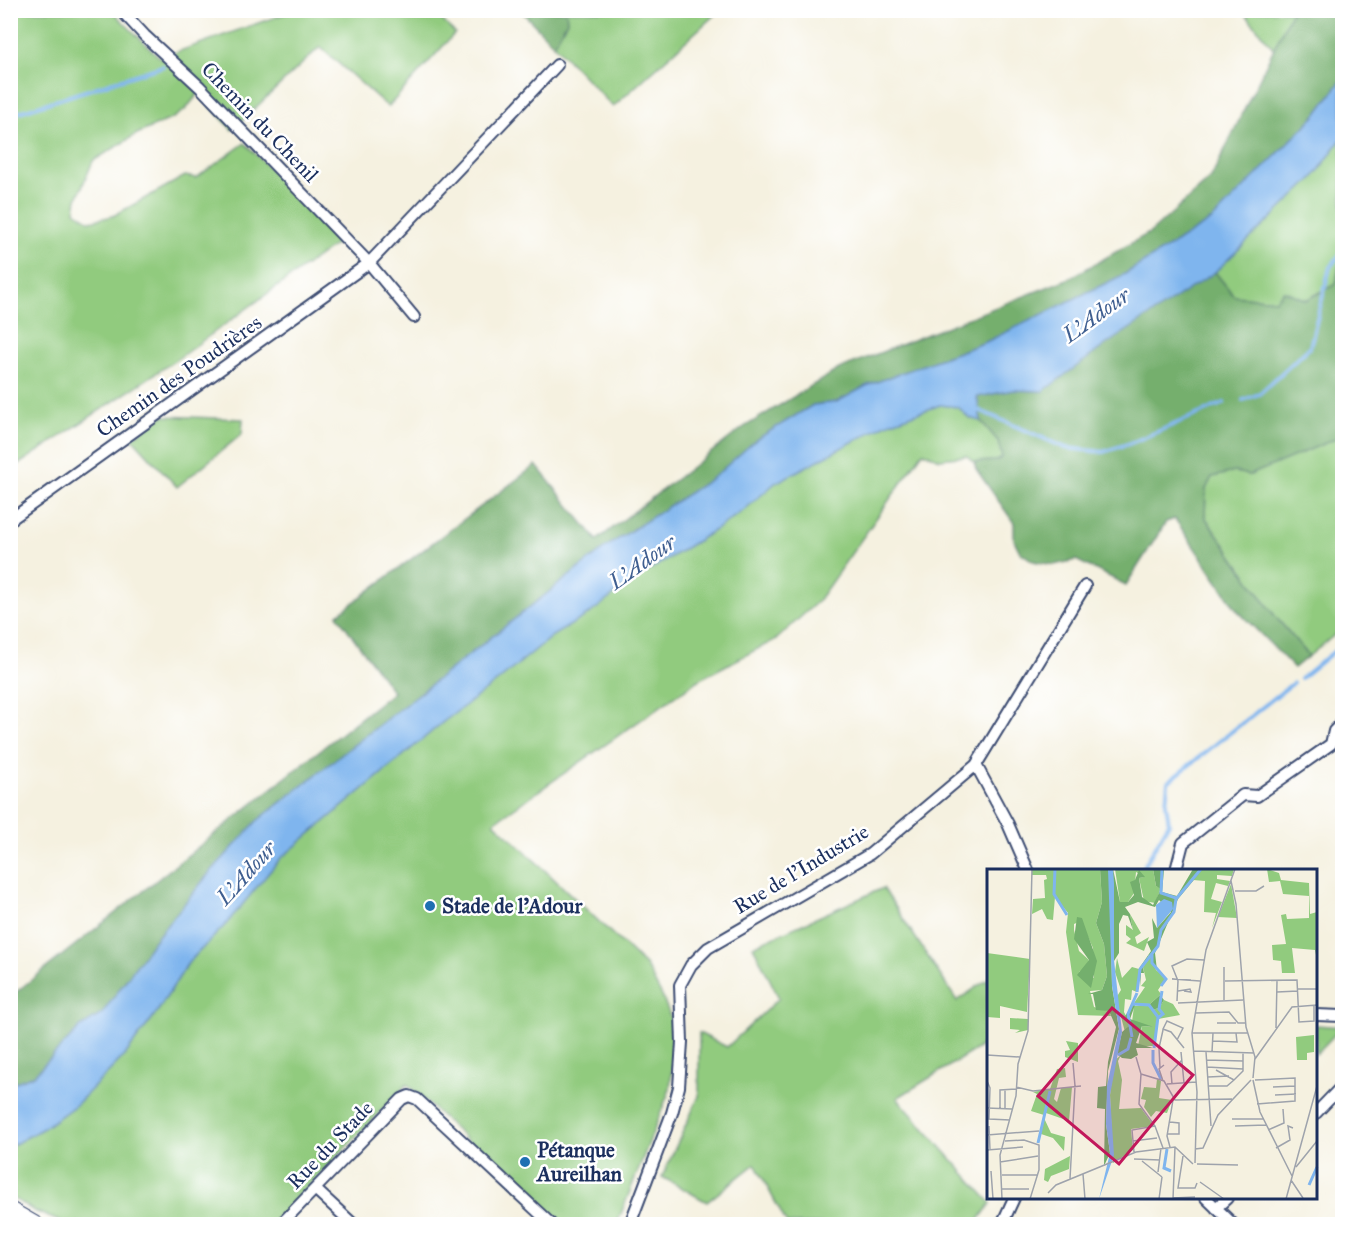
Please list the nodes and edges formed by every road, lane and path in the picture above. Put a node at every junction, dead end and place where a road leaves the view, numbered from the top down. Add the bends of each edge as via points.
1 (121, 10) edge
2 (557, 65) dead end
3 (369, 263) junction
4 (414, 317) dead end
5 (10, 520) edge
6 (1085, 586) dead end
7 (1342, 723) edge
8 (976, 765) junction
9 (1028, 869) edge
10 (1176, 869) edge
11 (1317, 1015) edge
12 (1342, 1016) edge
13 (1342, 1086) edge
14 (1317, 1109) edge
15 (315, 1189) junction
16 (1013, 1199) edge
17 (1208, 1199) edge
18 (1225, 1199) edge
19 (1216, 1208) junction
20 (10, 1209) edge
21 (36, 1224) edge
22 (281, 1224) edge
23 (353, 1224) edge
24 (551, 1224) edge
25 (630, 1224) edge
26 (1002, 1224) edge
27 (1233, 1224) edge

1 - 3 street, Chemin du Chenil
2 - 3 street, Chemin des Poudrières
3 - 4 street
3 - 5 street, Chemin des Poudrières
6 - 8 street, Rue de l'Industrie
7 - 10 street via 1334,731 1331,744 1257,796 1243,795 1183,843
8 - 9 street
8 - 25 street, Rue de l'Industrie via 870,854 708,948 690,965 680,985 679,1087
11 - 12 street
13 - 14 street
15 - 22 street, Rue du Stade
15 - 23 street
15 - 24 street, Rue du Stade via 409,1096 417,1099
16 - 26 street
17 - 19 street
18 - 19 street
19 - 27 street
20 - 21 street

